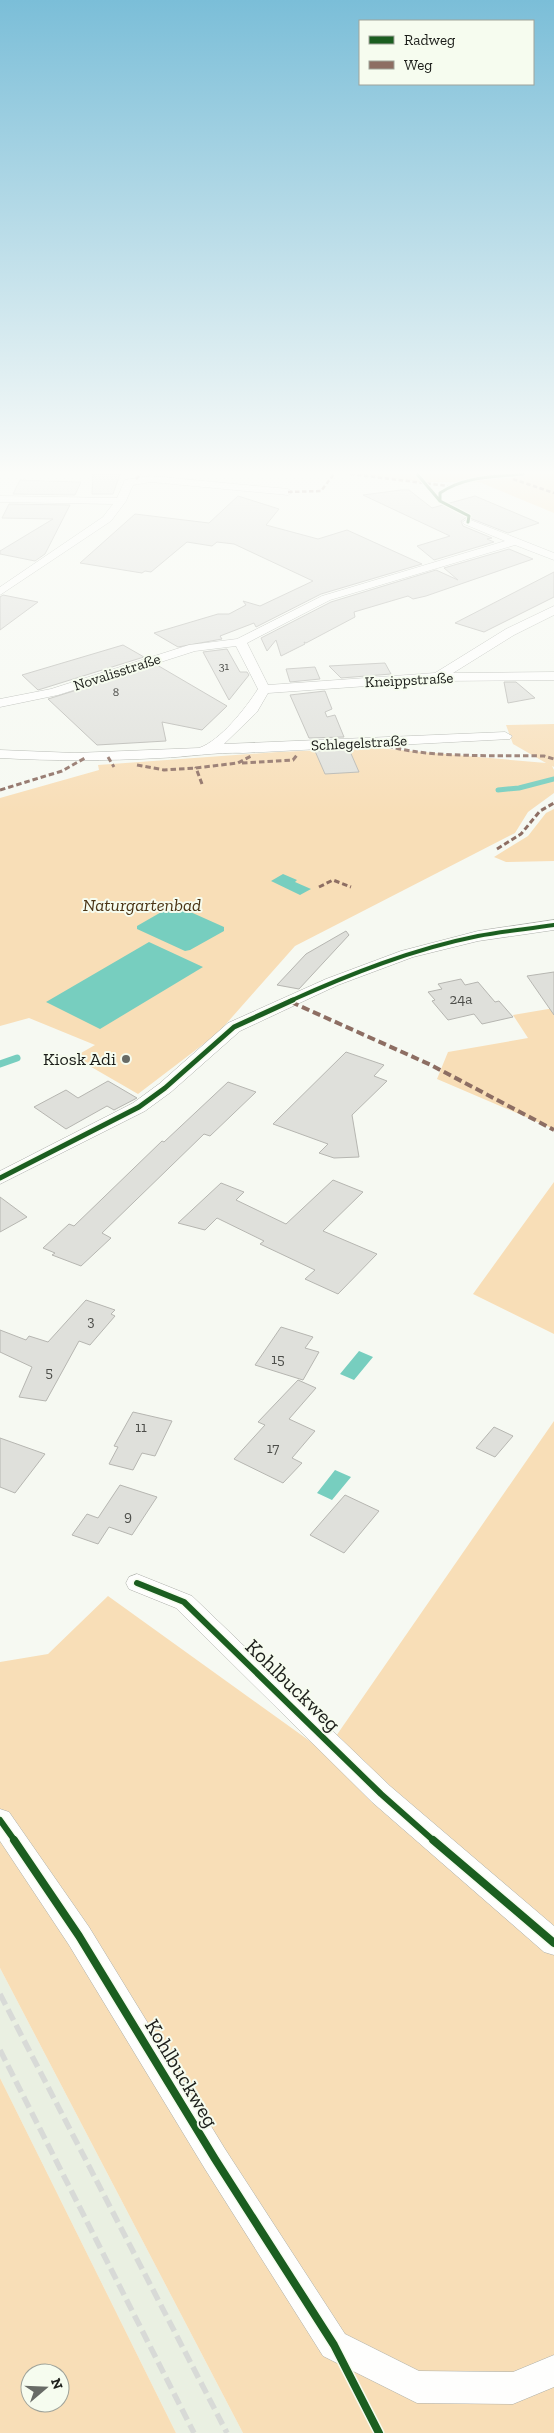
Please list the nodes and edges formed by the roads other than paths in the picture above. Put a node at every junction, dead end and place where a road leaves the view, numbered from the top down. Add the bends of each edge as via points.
1 (361, 588) edge
2 (554, 610) edge
3 (240, 642) junction
4 (554, 676) edge
5 (438, 677) junction
6 (264, 689) junction
7 (0, 703) edge
8 (505, 736) dead end
9 (213, 748) junction
10 (0, 754) edge
11 (554, 925) edge
12 (0, 1178) edge
13 (137, 1583) dead end
14 (0, 1820) edge
15 (554, 1943) edge
16 (554, 2371) edge

1 - 3 street, Novalisstraße via 326,598
2 - 5 street via 510,632
3 - 6 street
3 - 7 street, Novalisstraße via 193,648 54,692
4 - 5 street, Kneippstraße
5 - 6 street, Kneippstraße
6 - 9 street via 252,709
8 - 9 street, Schlegelstraße
9 - 10 street, Schlegelstraße via 200,752 85,758
11 - 12 street via 478,936 407,954 332,982 234,1027 139,1107
13 - 15 street, Kohlbuckweg via 184,1602 381,1794
14 - 16 street, Kohlbuckweg via 79,1936 215,2159 334,2345 417,2387 513,2388

